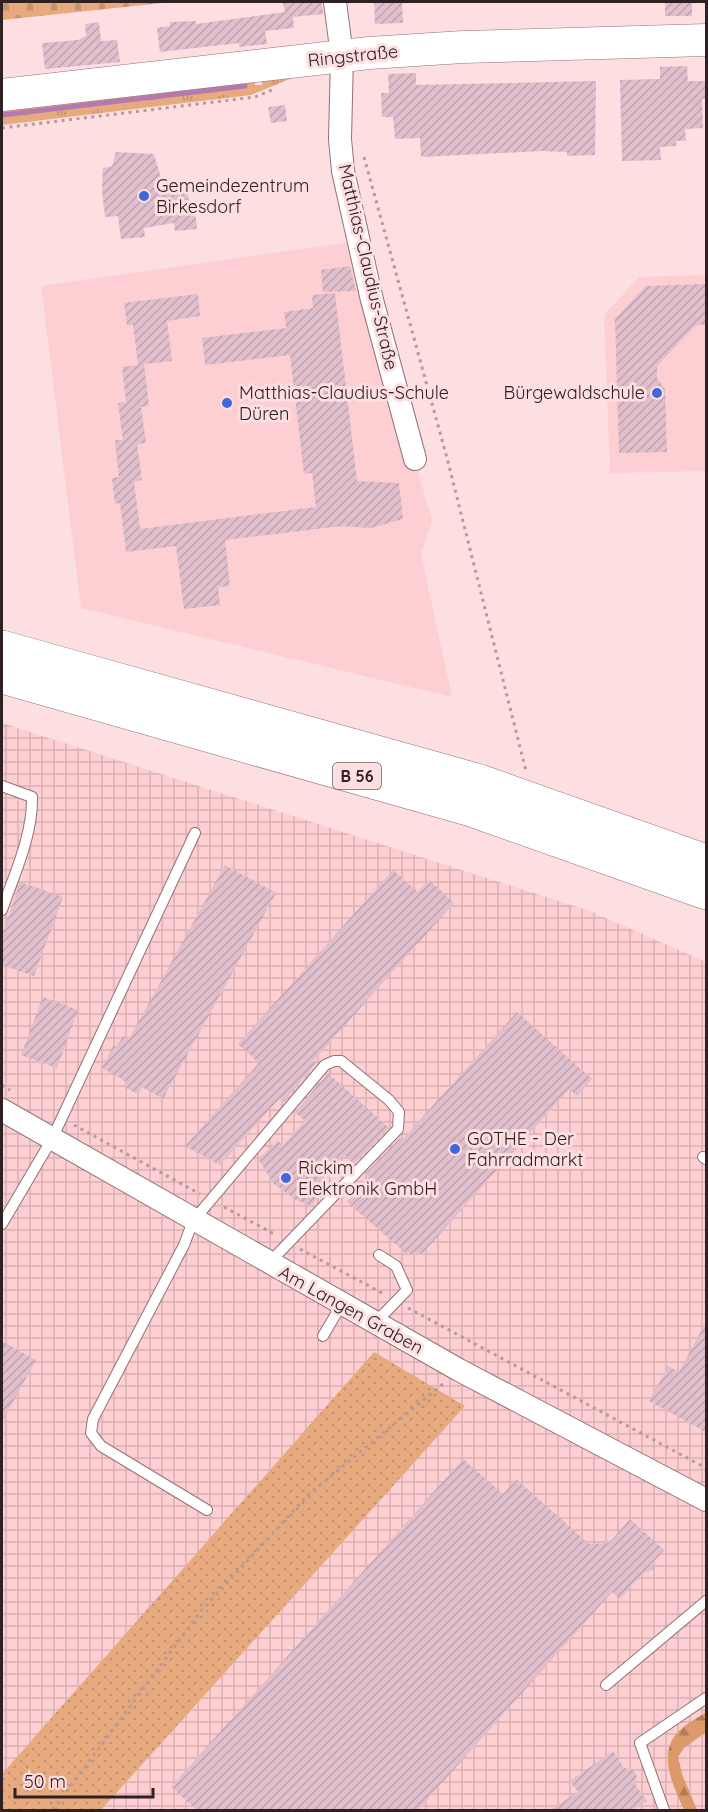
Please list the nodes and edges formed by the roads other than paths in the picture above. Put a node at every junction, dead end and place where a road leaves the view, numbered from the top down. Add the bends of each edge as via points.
1 (335, 2) edge
2 (706, 40) edge
3 (342, 56) junction
4 (2, 95) edge
5 (415, 459) dead end
6 (2, 647) edge
7 (2, 677) edge
8 (2, 786) edge
9 (195, 832) dead end
10 (706, 861) edge
11 (706, 892) edge
12 (2, 910) edge
13 (7, 1100) edge
14 (52, 1139) junction
15 (193, 1221) junction
16 (2, 1224) edge
17 (379, 1254) dead end
18 (269, 1264) junction
19 (342, 1304) junction
20 (375, 1323) junction
21 (324, 1336) dead end
22 (706, 1500) edge
23 (207, 1510) dead end
24 (706, 1601) edge
25 (606, 1685) dead end
26 (706, 1698) edge
27 (664, 1810) edge

1 - 3 street, Matthias-Claudius-Straße
2 - 3 main road, Ringstraße via 463,47
3 - 4 main road, Ringstraße
3 - 5 street, Matthias-Claudius-Straße via 343,171 372,300
6 - 10 main road, B 56 via 469,778
7 - 11 main road, B 56 via 459,807
8 - 12 lane via 32,797 32,810
9 - 14 lane
13 - 14 street, Am Langen Graben
14 - 15 street, Am Langen Graben
14 - 16 lane
15 - 18 street, Am Langen Graben
15 - 18 lane via 325,1065 341,1062 394,1106 399,1112 398,1129
15 - 23 lane via 93,1419 91,1433 101,1446
17 - 20 lane via 396,1266 407,1290
18 - 19 street, Am Langen Graben
19 - 20 street, Am Langen Graben
19 - 21 lane
20 - 22 street, Am Langen Graben
24 - 25 lane
26 - 27 lane via 640,1743

